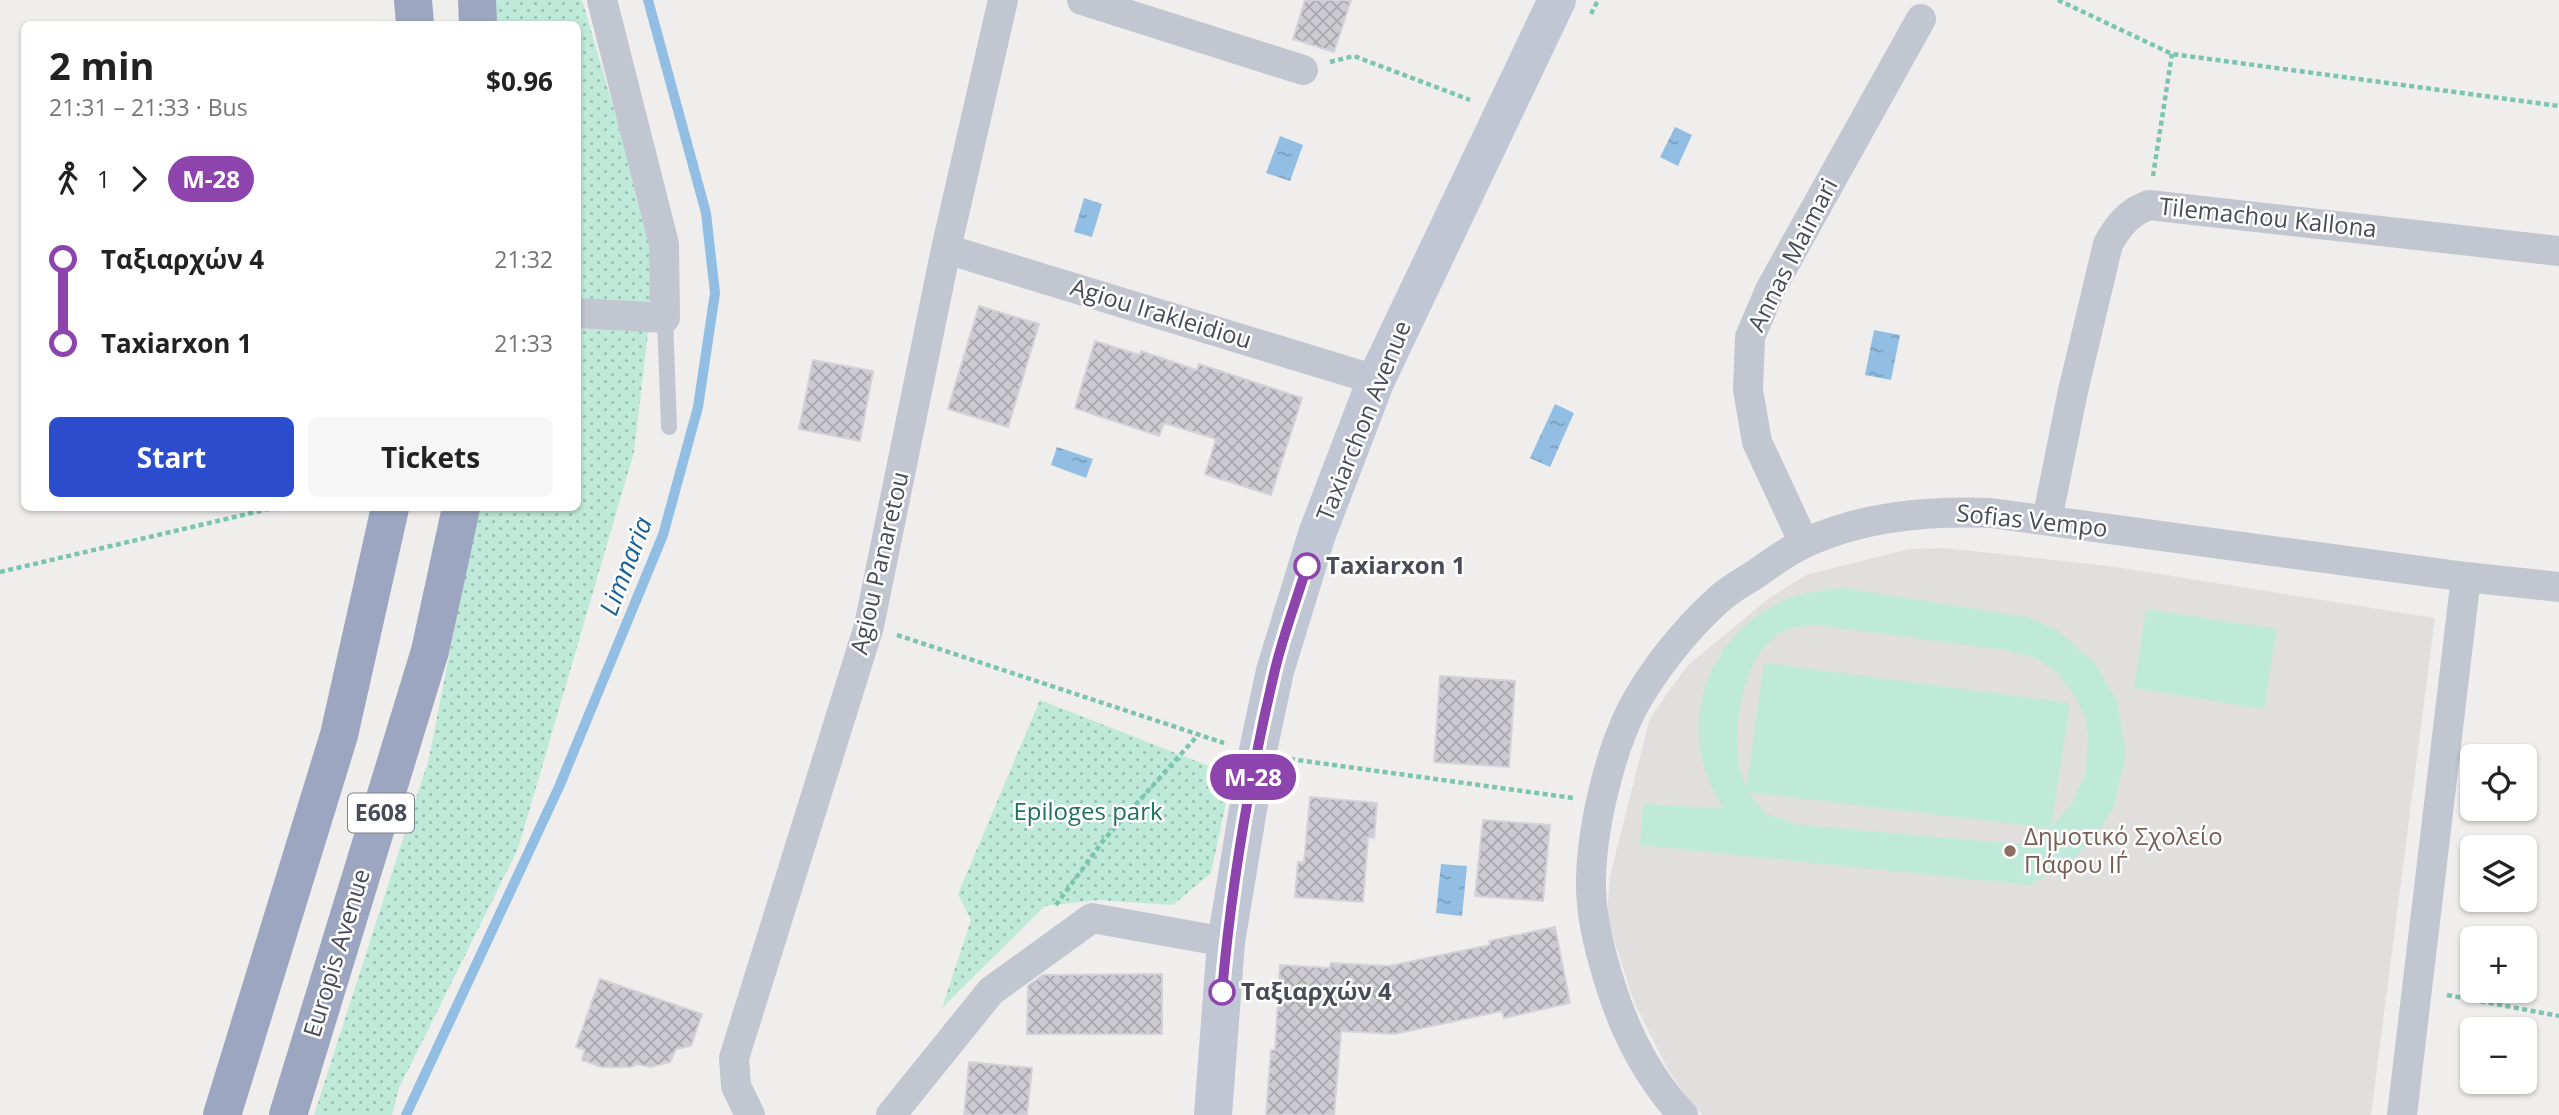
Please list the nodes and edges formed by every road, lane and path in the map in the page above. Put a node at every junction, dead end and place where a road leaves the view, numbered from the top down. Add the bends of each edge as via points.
1 (413, 0) edge
2 (477, 0) edge
3 (602, 0) edge
4 (1003, 0) edge
5 (1082, 0) edge
6 (1557, 0) edge
7 (1598, 0) edge
8 (2058, 0) edge
9 (1921, 19) dead end
10 (415, 21) edge
11 (478, 21) edge
12 (1587, 24) dead end
13 (2172, 54) junction
14 (1303, 70) joint
15 (2559, 106) edge
16 (1503, 113) junction
17 (2149, 205) junction
18 (946, 249) junction
19 (2559, 251) edge
20 (581, 313) edge
21 (665, 318) junction
22 (1376, 380) junction
23 (669, 427) dead end
24 (260, 511) edge
25 (389, 511) edge
26 (460, 511) edge
27 (2047, 520) junction
28 (1804, 543) junction
29 (0, 572) edge
30 (2466, 578) junction
31 (2559, 587) edge
32 (1199, 734) dead end
33 (1055, 905) dead end
34 (1226, 942) junction
35 (2419, 990) junction
36 (2559, 1016) edge
37 (222, 1115) edge
38 (288, 1115) edge
39 (750, 1115) edge
40 (891, 1115) edge
41 (1213, 1115) edge
42 (1683, 1115) edge
43 (2402, 1115) edge

1 - 10 highway
2 - 11 highway
3 - 21 street via 664,244
4 - 18 street, Agiou Panaretou
5 - 14 street
6 - 16 main road, Taxiarchon Avenue
7 - 12 path
8 - 13 path
9 - 28 street, Annas Maimari via 1770,290 1750,337 1748,390 1757,442
13 - 15 path
13 - 17 path
14 - 16 path via 1354,55
16 - 22 main road, Taxiarchon Avenue
17 - 19 street, Tilemachou Kallona
17 - 27 street, Tilemachou Kallona via 2127,217 2108,244
18 - 22 street, Agiou Irakleidiou
18 - 39 street, Agiou Panaretou via 869,626 734,1058 736,1086
20 - 21 street
21 - 23 lane
22 - 34 main road, Taxiarchon Avenue via 1317,534 1275,671
24 - 29 path
25 - 37 highway, E608 via 339,735
26 - 38 highway, Europis Avenue / E608 via 430,652
27 - 28 street, Sofias Vempo via 1936,512 1846,528
27 - 30 street, Sofias Vempo
28 - 42 street, Sofias Vempo via 1718,599 1686,632 1632,710 1601,802 1592,848 1591,890 1598,947 1627,1033
30 - 31 street, Sofias Vempo
30 - 35 street
32 - 33 path via 1103,841
34 - 40 street via 1092,918 991,991
34 - 41 main road, Taxiarchon Avenue
35 - 36 path
35 - 43 street

